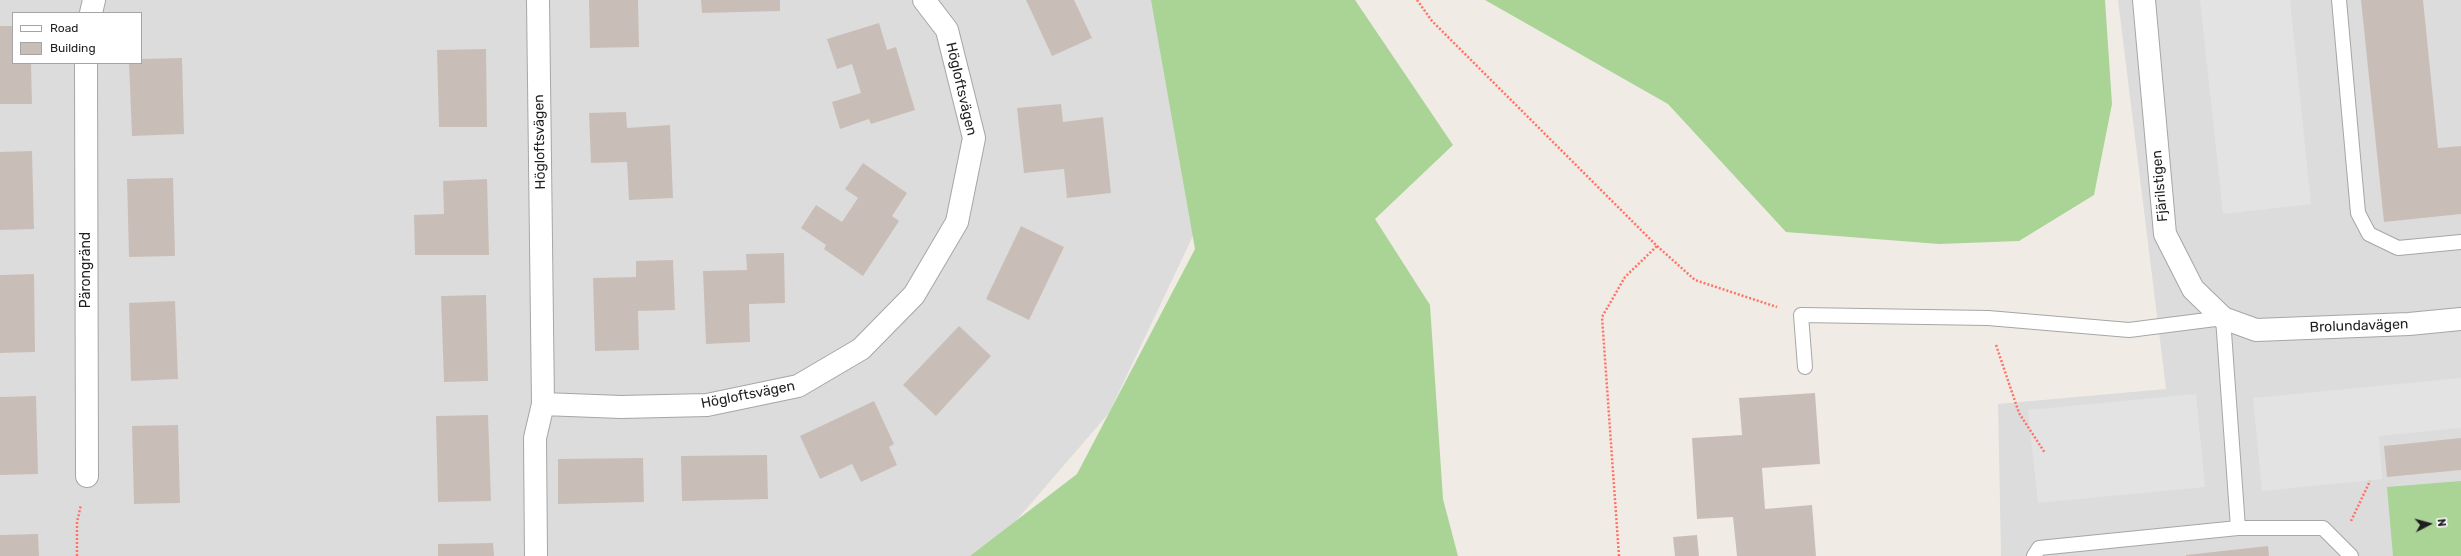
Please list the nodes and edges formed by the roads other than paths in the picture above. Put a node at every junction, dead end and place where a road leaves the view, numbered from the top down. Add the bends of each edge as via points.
1 (94, 0) edge
2 (538, 0) edge
3 (924, 0) edge
4 (2144, 0) edge
5 (2339, 0) edge
6 (91, 12) edge
7 (86, 64) edge
8 (2461, 242) edge
9 (2223, 318) junction
10 (2461, 319) edge
11 (2256, 330) joint
12 (1805, 367) dead end
13 (543, 404) junction
14 (87, 476) road end
15 (2238, 528) junction
16 (536, 556) edge
17 (2034, 556) edge
18 (2351, 556) edge

1 - 6 street
2 - 13 street, Högloftsvägen
3 - 13 street, Högloftsvägen via 947,30 974,138 957,222 914,295 861,349 798,386 707,405 621,407
4 - 9 street, Fjärilstigen via 2164,234 2193,289
5 - 8 lane via 2358,213 2369,234 2398,248
7 - 14 street, Pärongränd
9 - 11 street, Fjärilstigen
9 - 12 lane via 2129,330 1988,318 1801,315
9 - 15 lane
10 - 11 street, Brolundavägen via 2409,324
13 - 16 street, Högloftsvägen via 535,438
15 - 17 lane via 2040,548
15 - 18 lane via 2324,528

